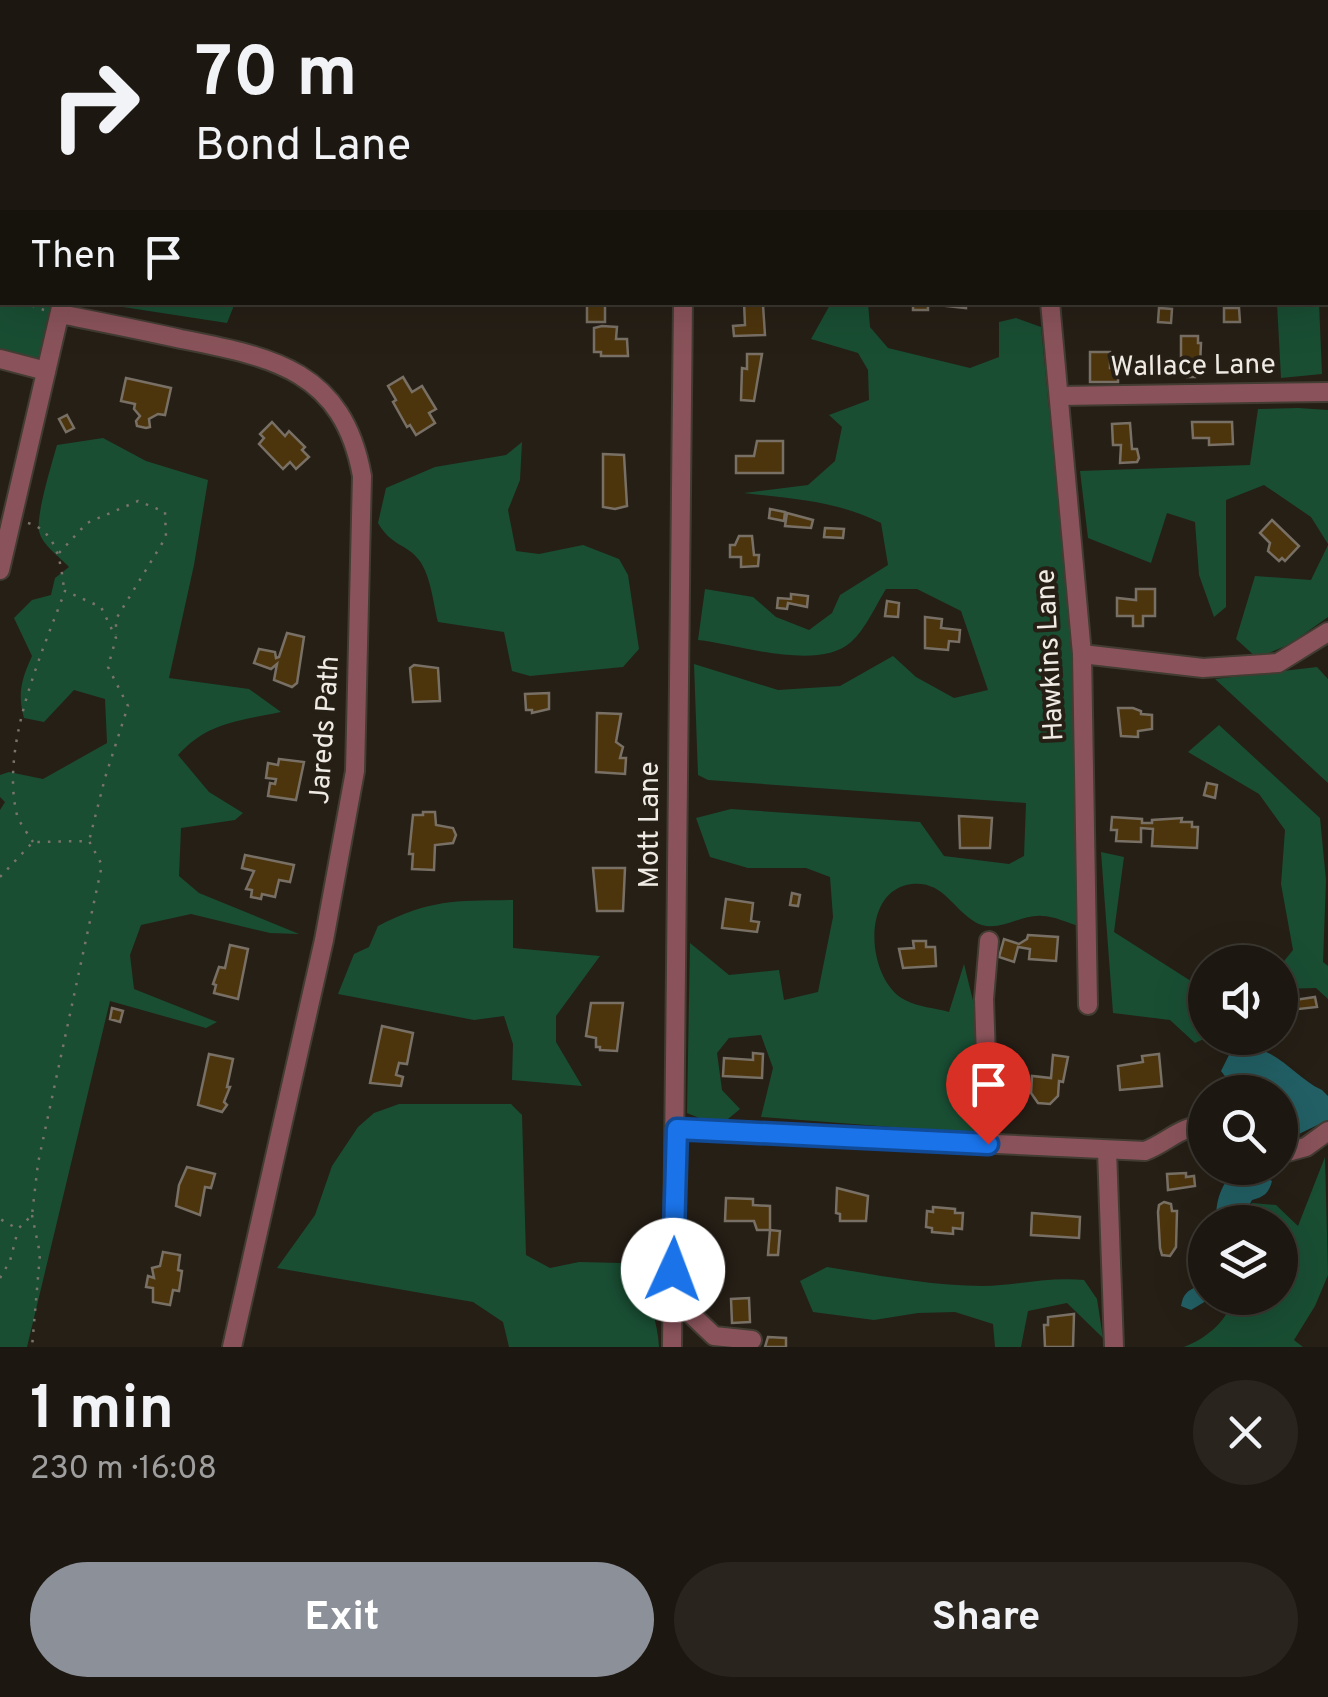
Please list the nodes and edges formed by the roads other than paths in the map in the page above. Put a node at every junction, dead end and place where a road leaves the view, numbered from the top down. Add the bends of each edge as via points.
1 (682, 305) edge
2 (1050, 305) edge
3 (61, 308) edge
4 (0, 359) edge
5 (46, 370) junction
6 (1328, 392) edge
7 (1059, 396) junction
8 (6, 517) edge
9 (0, 570) edge
10 (1328, 632) edge
11 (1082, 654) junction
12 (989, 940) dead end
13 (1088, 1005) dead end
14 (1188, 1127) edge
15 (677, 1129) junction
16 (1328, 1131) edge
17 (988, 1144) junction
18 (1298, 1149) edge
19 (1107, 1150) junction
20 (673, 1297) junction
21 (752, 1340) dead end
22 (232, 1347) edge
23 (672, 1347) edge
24 (1114, 1347) edge

1 - 15 street, Mott Lane
2 - 7 street, Hawkins Lane
3 - 5 street
3 - 22 street, Jareds Path via 282,363 330,400 353,441 362,476 355,772
4 - 5 street
5 - 8 street
6 - 7 street, Wallace Lane
7 - 11 street, Hawkins Lane
8 - 9 street
10 - 11 street via 1278,663 1203,668
11 - 13 street, Hawkins Lane
12 - 17 street
14 - 19 street via 1144,1151
15 - 17 street
15 - 20 street, Mott Lane
16 - 18 street
17 - 19 street
19 - 24 street
20 - 21 street via 714,1336
20 - 23 street, Mott Lane

